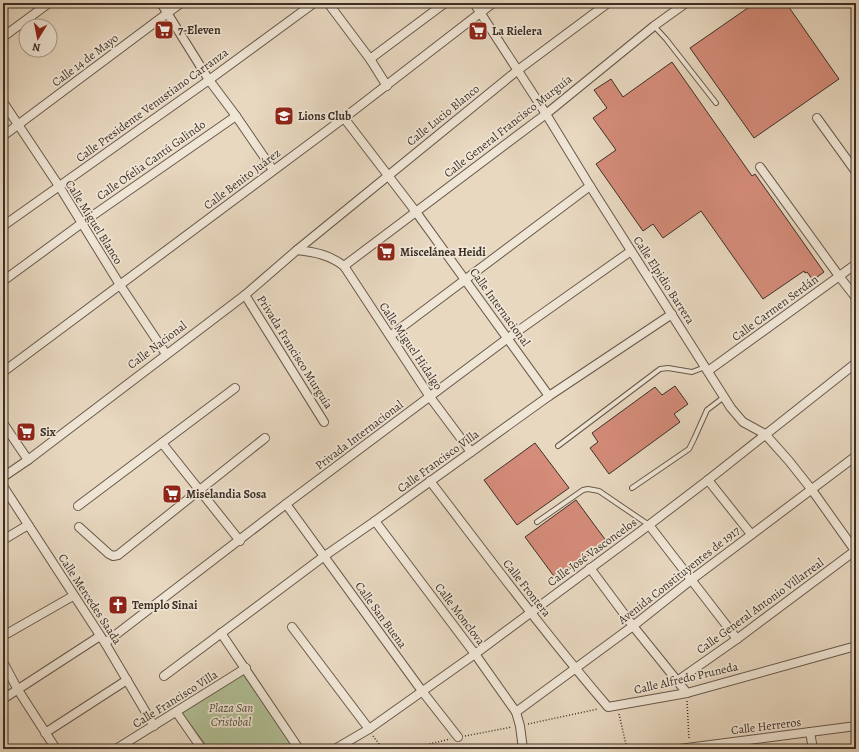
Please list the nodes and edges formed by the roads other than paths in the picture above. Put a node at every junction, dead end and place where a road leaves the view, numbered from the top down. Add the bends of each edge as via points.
1 (49, 3) edge
2 (161, 3) edge
3 (181, 3) edge
4 (314, 3) edge
5 (328, 3) edge
6 (445, 3) edge
7 (474, 3) edge
8 (493, 3) edge
9 (608, 3) edge
10 (686, 3) edge
11 (167, 13) junction
12 (480, 13) junction
13 (654, 26) junction
14 (3, 37) edge
15 (370, 59) junction
16 (518, 70) junction
17 (209, 80) junction
18 (387, 86) junction
19 (3, 102) edge
20 (716, 103) dead end
21 (546, 114) junction
22 (236, 116) junction
23 (344, 118) junction
24 (817, 118) dead end
25 (19, 125) junction
26 (3, 136) edge
27 (760, 167) dead end
28 (273, 170) junction
29 (856, 172) edge
30 (388, 176) junction
31 (59, 186) junction
32 (590, 186) junction
33 (416, 212) junction
34 (82, 223) junction
35 (3, 226) edge
36 (297, 250) junction
37 (631, 251) junction
38 (856, 264) edge
39 (344, 266) junction
40 (839, 276) junction
41 (465, 279) junction
42 (3, 281) edge
43 (120, 285) junction
44 (245, 295) junction
45 (856, 298) edge
46 (672, 314) junction
47 (390, 336) junction
48 (508, 338) junction
49 (166, 354) junction
50 (856, 363) edge
51 (706, 369) junction
52 (3, 372) edge
53 (235, 388) dead end
54 (549, 396) junction
55 (430, 397) junction
56 (724, 397) junction
57 (324, 422) dead end
58 (3, 423) edge
59 (765, 434) junction
60 (265, 438) dead end
61 (162, 443) junction
62 (558, 446) dead end
63 (471, 452) junction
64 (856, 456) edge
65 (28, 460) junction
66 (3, 477) edge
67 (708, 480) junction
68 (430, 481) junction
69 (3, 486) edge
70 (632, 488) dead end
71 (200, 490) junction
72 (812, 490) junction
73 (286, 504) junction
74 (78, 506) dead end
75 (375, 521) junction
76 (537, 522) dead end
77 (28, 525) junction
78 (649, 525) junction
79 (80, 526) dead end
80 (751, 534) junction
81 (3, 540) edge
82 (240, 541) junction
83 (856, 550) edge
84 (323, 557) junction
85 (590, 568) junction
86 (691, 580) junction
87 (73, 596) junction
88 (530, 612) junction
89 (633, 626) junction
90 (292, 627) dead end
91 (221, 633) junction
92 (3, 636) edge
93 (100, 636) junction
94 (737, 639) junction
95 (105, 643) junction
96 (856, 646) edge
97 (475, 654) junction
98 (3, 662) edge
99 (246, 668) junction
100 (575, 669) junction
101 (164, 676) dead end
102 (127, 680) junction
103 (677, 681) junction
104 (18, 690) junction
105 (422, 691) junction
106 (687, 693) junction
107 (3, 698) edge
108 (608, 707) joint
109 (516, 712) junction
110 (176, 713) junction
111 (154, 726) junction
112 (856, 726) edge
113 (369, 730) junction
114 (810, 732) junction
115 (45, 733) junction
116 (458, 738) dead end
117 (56, 749) edge
118 (116, 749) edge
119 (202, 749) edge
120 (299, 749) edge
121 (335, 749) edge
122 (523, 749) edge
123 (679, 749) edge
124 (813, 749) edge

1 - 14 street
2 - 11 street
3 - 11 street, Calle 14 de Mayo
4 - 17 street, Calle Presidente Venustiano Carranza
5 - 15 street
6 - 15 street
7 - 12 street, Calle Elpidio Barrera
8 - 12 street, Calle Benito Juárez
9 - 16 street, Calle Lucio Blanco
10 - 13 street, Calle General Francisco Murguía
11 - 17 street
11 - 25 street, Calle 14 de Mayo
12 - 16 street, Calle Elpidio Barrera
12 - 18 street, Calle Benito Juárez
13 - 20 lane
13 - 21 street, Calle General Francisco Murguía
15 - 18 street
16 - 21 street, Calle Elpidio Barrera
16 - 30 street, Calle Lucio Blanco
17 - 22 street
17 - 31 street, Calle Presidente Venustiano Carranza
18 - 23 street, Calle Benito Juárez
19 - 25 street, Calle Miguel Blanco
21 - 32 street, Calle Elpidio Barrera
21 - 33 street, Calle General Francisco Murguía
22 - 28 street
22 - 34 street, Calle Ofelia Cantú Galindo
23 - 28 street, Calle Benito Juárez
23 - 30 street, Calle Internacional
24 - 29 street
25 - 26 street, Calle 14 de Mayo
25 - 31 street, Calle Miguel Blanco
27 - 40 street
28 - 43 street, Calle Benito Juárez
30 - 33 street, Calle Internacional
30 - 36 street, Calle Lucio Blanco
31 - 34 street, Calle Miguel Blanco
31 - 35 street, Calle Presidente Venustiano Carranza
32 - 37 street, Calle Elpidio Barrera
32 - 41 street
33 - 39 street, Calle General Francisco Murguía
33 - 41 street, Calle Internacional
34 - 42 street, Calle Ofelia Cantú Galindo
34 - 43 street, Calle Miguel Blanco
36 - 39 street, Calle Miguel Hidalgo via 329,256
36 - 44 street, Calle Nacional
37 - 46 street, Calle Elpidio Barrera
37 - 48 street, Privada Internacional
38 - 40 street, Calle Carmen Serdán
39 - 47 street, Calle Miguel Hidalgo
40 - 45 street
40 - 51 street, Calle Carmen Serdán
41 - 47 street
41 - 48 street, Calle Internacional
43 - 49 street, Calle Miguel Blanco
43 - 52 street, Calle Benito Juárez
44 - 49 street, Calle Nacional
44 - 57 street, Privada Francisco Murguía
46 - 51 street, Calle Elpidio Barrera
46 - 54 street, Calle Francisco Villa
47 - 55 street, Calle Miguel Hidalgo
48 - 54 street, Calle Internacional
48 - 55 street, Privada Internacional
49 - 65 street, Calle Nacional
50 - 59 street, Calle José Vasconcelos
51 - 56 street, Calle Elpidio Barrera
51 - 62 lane via 692,372 660,369
53 - 61 street
54 - 63 street, Calle Francisco Villa
55 - 63 street, Calle Miguel Hidalgo
55 - 73 street, Privada Internacional
56 - 59 street, Calle Elpidio Barrera via 740,420
56 - 70 lane via 707,410 689,449
58 - 65 street
59 - 67 street, Calle José Vasconcelos
59 - 72 street, Calle Elpidio Barrera
60 - 71 street
61 - 71 street
61 - 74 street
63 - 68 street, Calle Francisco Villa
64 - 72 street, Avenida Constituyentes de 1917
65 - 66 street, Calle Nacional
67 - 78 street, Calle José Vasconcelos
67 - 80 street
68 - 75 street, Calle Francisco Villa
68 - 88 street, Calle Frontera
69 - 77 street, Calle Mercedes Saada
71 - 79 street via 115,556 109,554
71 - 82 street
72 - 80 street, Avenida Constituyentes de 1917
72 - 83 street, Calle Elpidio Barrera
73 - 82 street, Privada Internacional
73 - 84 street, Calle San Buena
75 - 84 street, Calle Francisco Villa
75 - 97 street, Calle Monclova
76 - 78 lane via 588,489 599,491
77 - 81 street
77 - 87 street, Calle Mercedes Saada
78 - 85 street, Calle José Vasconcelos
78 - 86 street
80 - 86 street, Avenida Constituyentes de 1917
82 - 95 street, Privada Internacional
83 - 94 street, Calle General Antonio Villarreal
84 - 91 street, Calle Francisco Villa
84 - 105 street, Calle San Buena
85 - 88 street, Calle José Vasconcelos
85 - 89 street
86 - 89 street, Avenida Constituyentes de 1917
86 - 94 street
87 - 92 street
87 - 93 street, Calle Mercedes Saada
88 - 97 street, Calle José Vasconcelos
88 - 100 street, Calle Frontera
89 - 100 street, Avenida Constituyentes de 1917
89 - 103 street
90 - 113 street
91 - 99 street
91 - 101 street, Calle Francisco Villa
93 - 95 street, Calle Mercedes Saada
93 - 104 street
94 - 103 street, Calle General Antonio Villarreal
95 - 102 street, Calle Mercedes Saada
96 - 106 street, Calle Alfredo Pruneda
97 - 105 street, Calle José Vasconcelos
97 - 109 street, Calle Monclova
98 - 104 street
99 - 110 street, Calle Francisco Villa
99 - 120 street
100 - 108 street, Calle Frontera
100 - 109 street, Avenida Constituyentes de 1917
102 - 111 street, Calle Mercedes Saada
102 - 115 street
103 - 106 street
104 - 107 street
104 - 115 street
105 - 113 street, Calle José Vasconcelos
105 - 116 street, Calle San Buena
106 - 108 street, Calle Alfredo Pruneda
109 - 122 street, Calle Monclova
110 - 111 street, Calle Francisco Villa
110 - 119 street
111 - 118 street, Calle Francisco Villa
112 - 114 street, Calle Herreros
113 - 121 street, Calle José Vasconcelos
114 - 123 street, Calle Herreros
114 - 124 street
115 - 117 street

